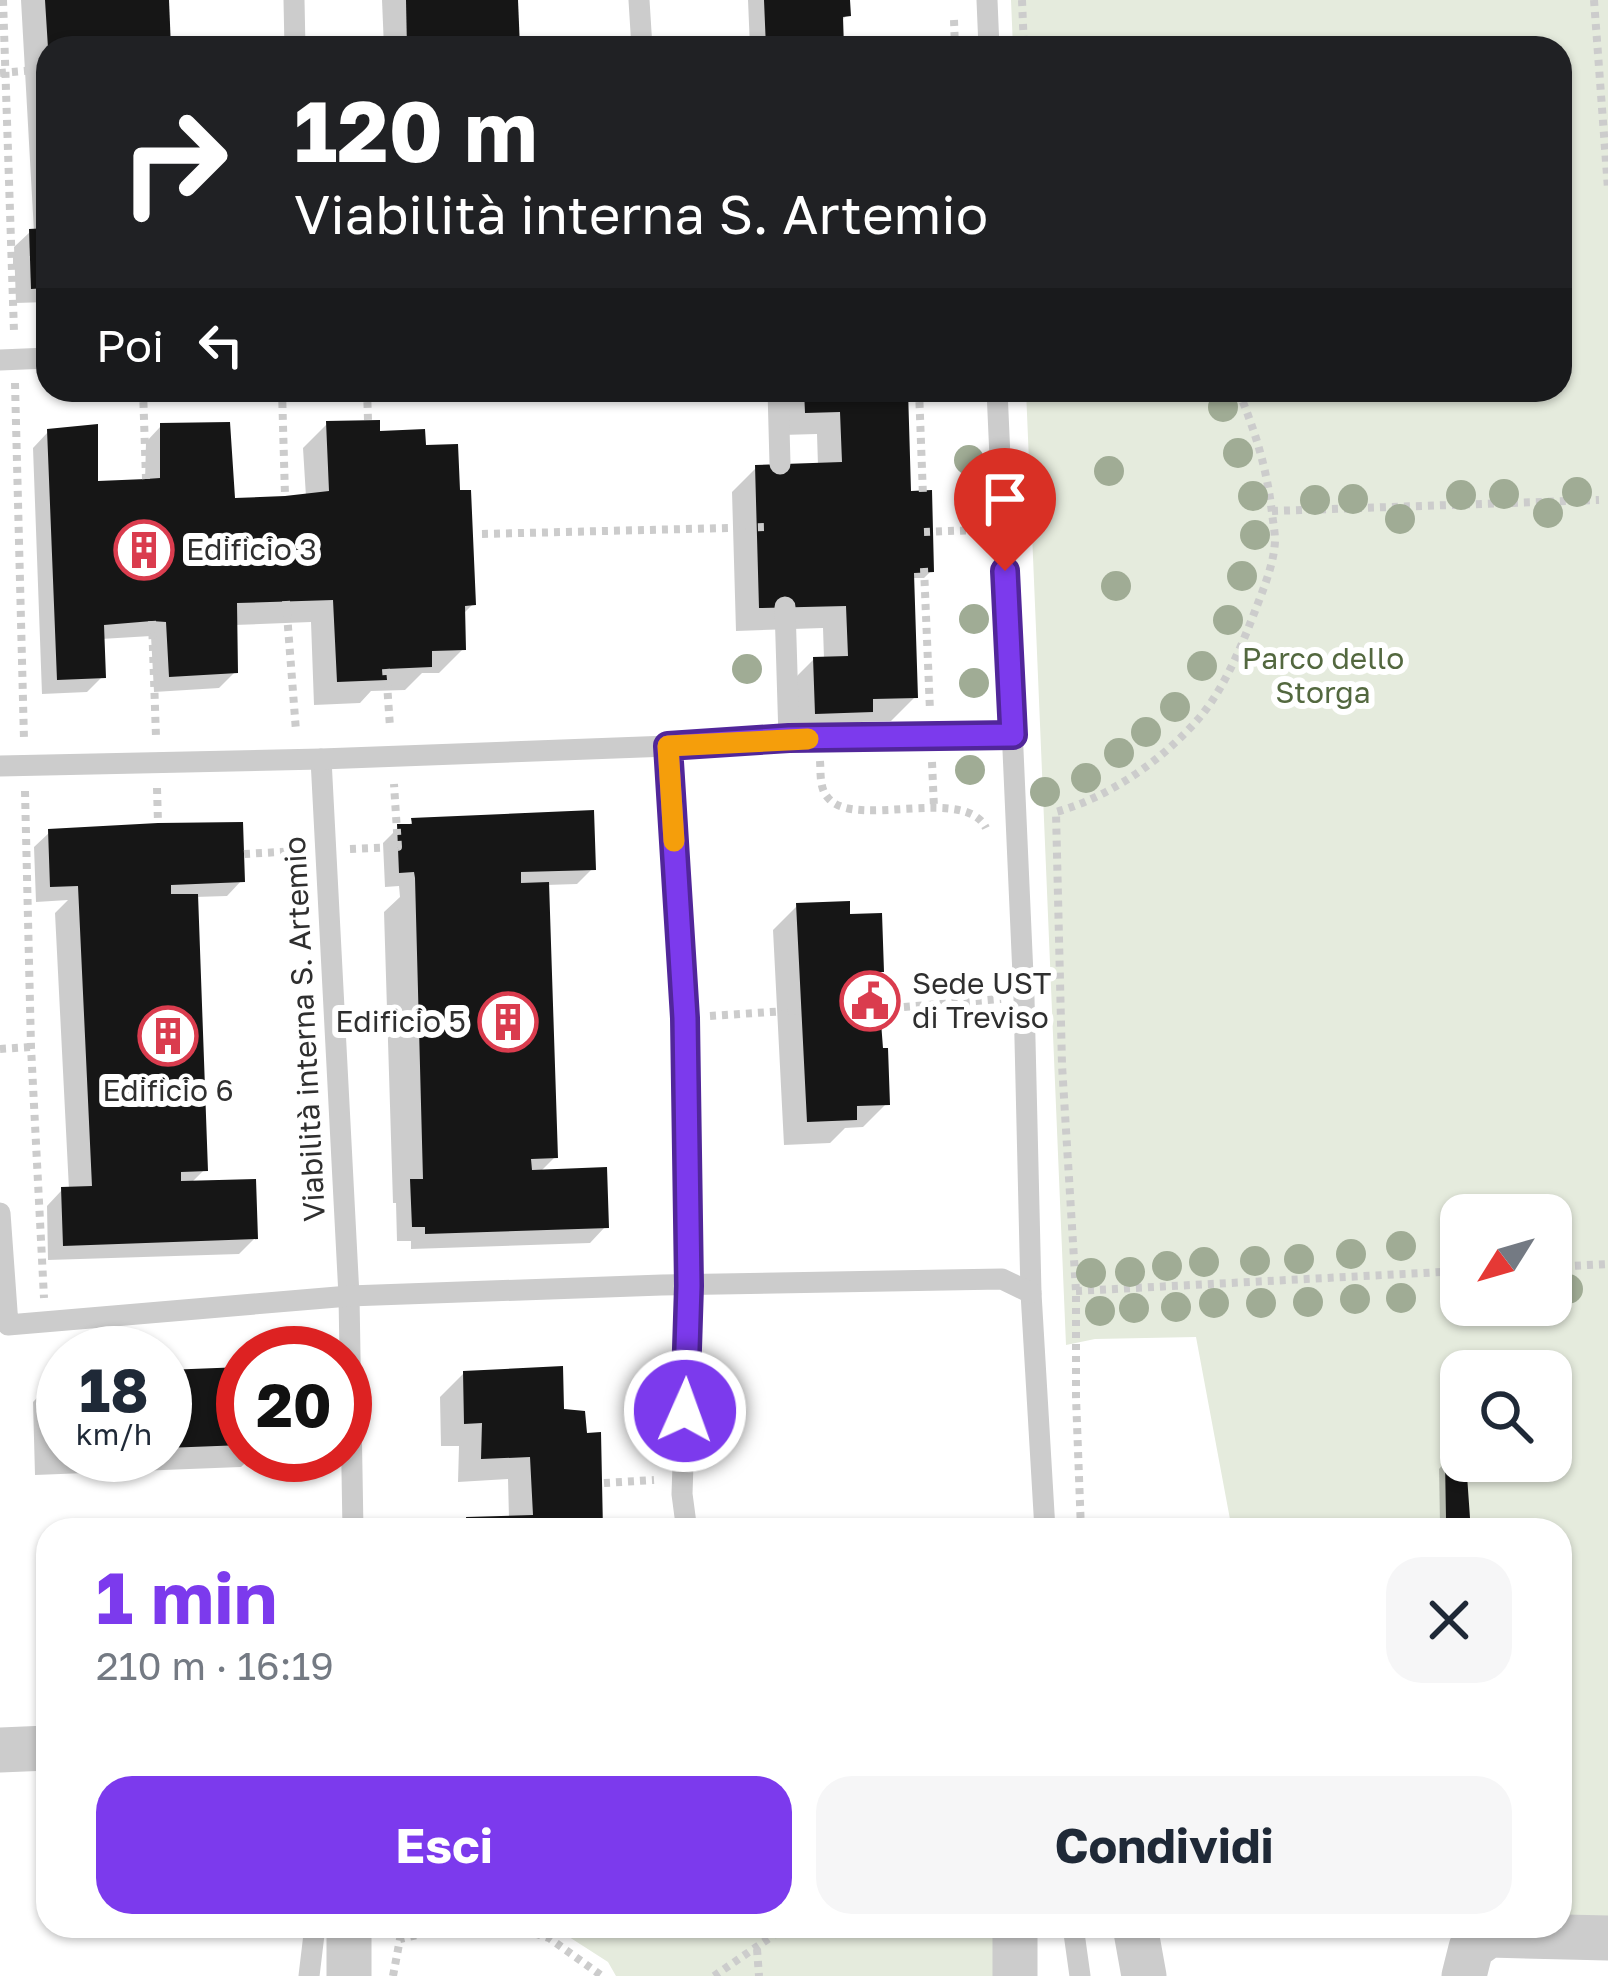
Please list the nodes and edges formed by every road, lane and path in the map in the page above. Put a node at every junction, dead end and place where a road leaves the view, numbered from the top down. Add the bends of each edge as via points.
1 (3, 0) edge
2 (294, 0) edge
3 (639, 0) edge
4 (987, 0) edge
5 (1022, 0) edge
6 (1594, 0) edge
7 (295, 36) edge
8 (641, 36) edge
9 (988, 36) edge
10 (1024, 36) edge
11 (36, 71) edge
12 (3, 73) edge
13 (1608, 189) edge
14 (13, 260) junction
15 (30, 260) dead end
16 (7, 360) edge
17 (143, 402) edge
18 (282, 402) edge
19 (367, 402) edge
20 (778, 402) edge
21 (919, 402) edge
22 (998, 402) edge
23 (1243, 402) edge
24 (368, 420) dead end
25 (780, 464) dead end
26 (146, 479) dead end
27 (285, 496) dead end
28 (922, 496) dead end
29 (1599, 500) dead end
30 (1272, 511) junction
31 (768, 527) dead end
32 (757, 529) dead end
33 (1003, 530) junction
34 (923, 532) dead end
35 (924, 568) dead end
36 (286, 601) dead end
37 (785, 608) dead end
38 (152, 621) dead end
39 (1013, 735) junction
40 (932, 737) junction
41 (782, 739) junction
42 (668, 746) junction
43 (156, 755) dead end
44 (309, 759) junction
45 (0, 766) edge
46 (25, 766) junction
47 (157, 778) dead end
48 (934, 808) junction
49 (158, 823) dead end
50 (991, 842) dead end
51 (997, 977) dead end
52 (880, 1009) dead end
53 (801, 1010) dead end
54 (685, 1018) junction
55 (31, 1047) junction
56 (0, 1049) edge
57 (0, 1213) edge
58 (1608, 1264) edge
59 (1572, 1266) edge
60 (1440, 1272) edge
61 (689, 1286) junction
62 (1076, 1291) junction
63 (1031, 1294) junction
64 (349, 1296) junction
65 (45, 1323) junction
66 (4, 1325) edge
67 (353, 1518) edge
68 (685, 1518) edge
69 (1044, 1518) edge
70 (1081, 1518) edge
71 (36, 1748) edge
72 (0, 1750) edge
73 (1572, 1937) edge
74 (314, 1938) edge
75 (349, 1938) edge
76 (404, 1938) edge
77 (549, 1938) edge
78 (771, 1938) edge
79 (1015, 1938) edge
80 (1075, 1938) edge
81 (1137, 1938) edge
82 (1485, 1938) edge
83 (1608, 1938) edge
84 (757, 1948) junction
85 (394, 1968) dead end
86 (309, 1976) edge
87 (349, 1976) edge
88 (602, 1976) edge
89 (714, 1976) edge
90 (759, 1976) edge
91 (1015, 1976) edge
92 (1080, 1976) edge
93 (1144, 1976) edge
94 (1464, 1976) edge

1 - 12 path
2 - 7 lane
3 - 8 lane
4 - 9 lane
5 - 10 path
6 - 13 path
11 - 12 path
12 - 14 path
14 - 15 path
14 - 16 path
16 - 46 path
17 - 26 path
18 - 27 path
19 - 24 path
20 - 25 lane
21 - 28 path
22 - 33 lane
23 - 30 path
29 - 30 path
30 - 62 path via 1275,541 1264,586 1201,715 1135,774 1056,812
31 - 32 path via 478,535
33 - 34 path
33 - 39 lane
35 - 40 path
36 - 44 path
37 - 41 lane
38 - 43 path
39 - 40 lane
39 - 63 lane
40 - 41 lane
40 - 48 path
41 - 42 lane
41 - 48 path via 783,747 819,748 821,786 842,807
42 - 44 lane
42 - 54 lane
44 - 46 lane
44 - 64 lane, Viabilità interna S. Artemio
45 - 46 lane
46 - 55 path
47 - 49 path
48 - 50 path via 971,812
51 - 52 path via 998,1000
53 - 54 path
54 - 61 lane
55 - 56 path
55 - 65 path
57 - 66 lane
58 - 59 path
60 - 62 path
61 - 63 lane via 1002,1279
61 - 64 lane
61 - 68 lane
62 - 70 path
63 - 69 lane
64 - 65 lane
64 - 67 lane, Viabilità interna S. Artemio
65 - 66 lane
71 - 72 street
73 - 83 street
74 - 86 lane
75 - 87 street
76 - 85 path
77 - 88 path
78 - 84 path
79 - 91 street
80 - 92 lane
81 - 93 street
82 - 94 street via 1471,1948
84 - 89 path
84 - 90 path

